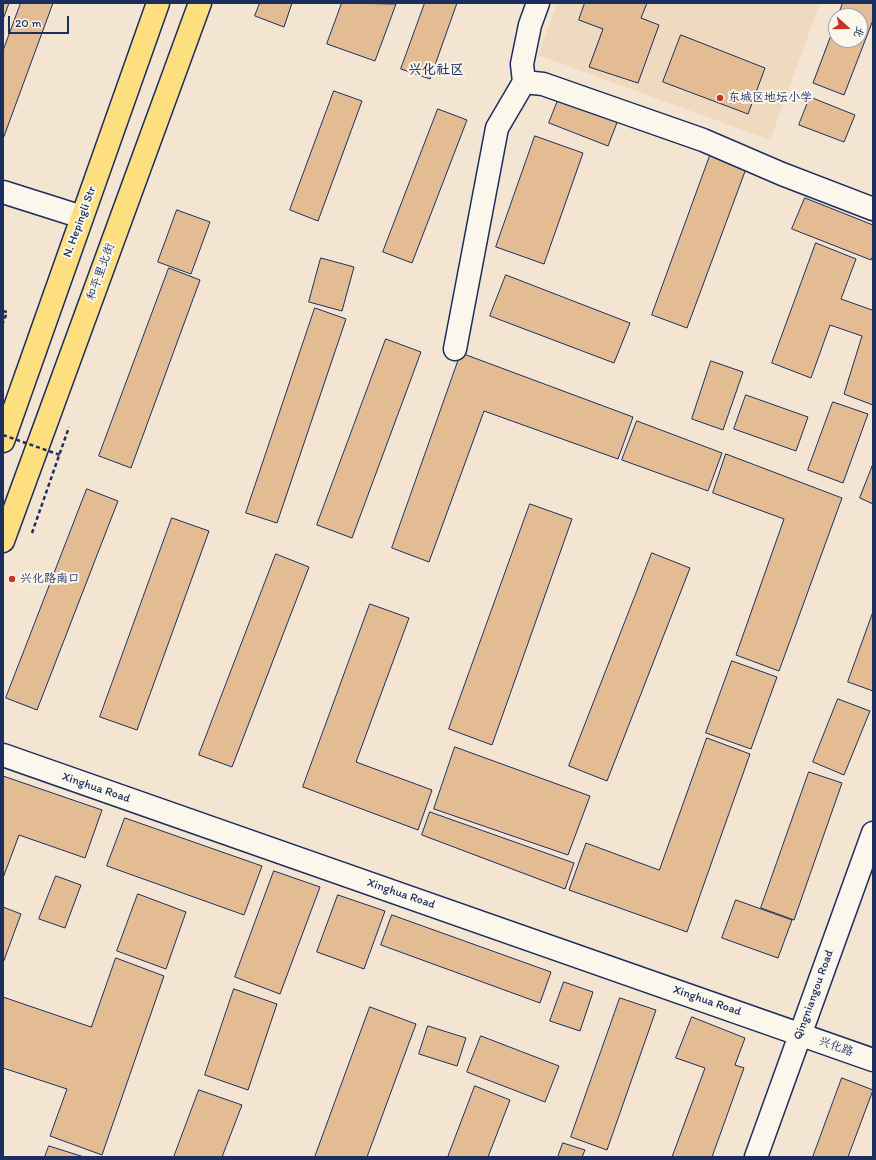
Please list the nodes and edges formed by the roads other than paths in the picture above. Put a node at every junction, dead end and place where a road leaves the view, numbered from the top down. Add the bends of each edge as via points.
1 (158, 3) edge
2 (200, 3) edge
3 (538, 3) edge
4 (524, 82) junction
5 (3, 192) edge
6 (873, 209) edge
7 (82, 217) junction
8 (455, 349) dead end
9 (3, 441) edge
10 (3, 541) edge
11 (3, 755) edge
12 (873, 833) edge
13 (800, 1034) junction
14 (873, 1060) edge
15 (756, 1157) edge

1 - 7 main road, N. Hepingli Str
2 - 10 main road, 和平里北街
3 - 4 street via 530,25 522,64
4 - 6 street via 543,84 703,140
4 - 8 street via 497,128
5 - 7 street
7 - 9 main road, N. Hepingli Str
11 - 13 street, Xinghua Road
12 - 13 street, Qingniangou Road
13 - 14 street, 兴化路
13 - 15 street, Qingniangou Road

